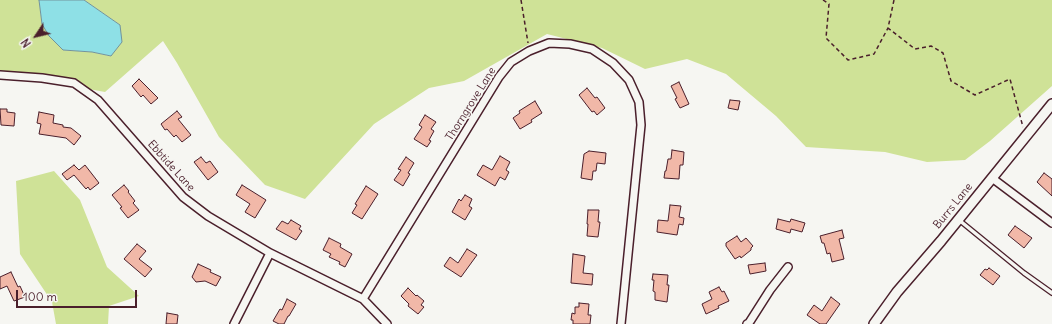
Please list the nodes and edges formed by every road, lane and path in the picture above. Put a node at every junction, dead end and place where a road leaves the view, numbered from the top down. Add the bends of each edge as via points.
1 (520, 0) edge
2 (823, 0) edge
3 (894, 0) edge
4 (888, 28) junction
5 (529, 51) junction
6 (0, 75) edge
7 (1052, 104) edge
8 (1025, 137) junction
9 (992, 178) junction
10 (958, 220) junction
11 (1052, 223) edge
12 (270, 253) junction
13 (788, 267) dead end
14 (1052, 293) edge
15 (363, 299) junction
16 (234, 324) edge
17 (387, 324) edge
18 (621, 324) edge
19 (747, 324) edge
20 (874, 324) edge

1 - 5 path
2 - 4 path via 829,4 826,38 848,60 874,54
3 - 4 path
4 - 8 path via 915,49 931,46 943,53 951,81 975,95 1010,79
5 - 15 street, Thorngrove Lane via 511,62 499,77
5 - 18 street, Thorngrove Lane via 549,43 592,49 613,63 629,80 639,102 641,125
6 - 12 street, Ebbtide Lane via 74,83 98,100 183,197 208,216
7 - 8 street, Burrs Lane
8 - 9 street, Burrs Lane
9 - 10 street, Burrs Lane
9 - 11 street
10 - 14 lane
10 - 20 street, Burrs Lane via 897,292
12 - 15 street, Ebbtide Lane
12 - 16 street
13 - 19 street
15 - 17 street, Ebbtide Lane

